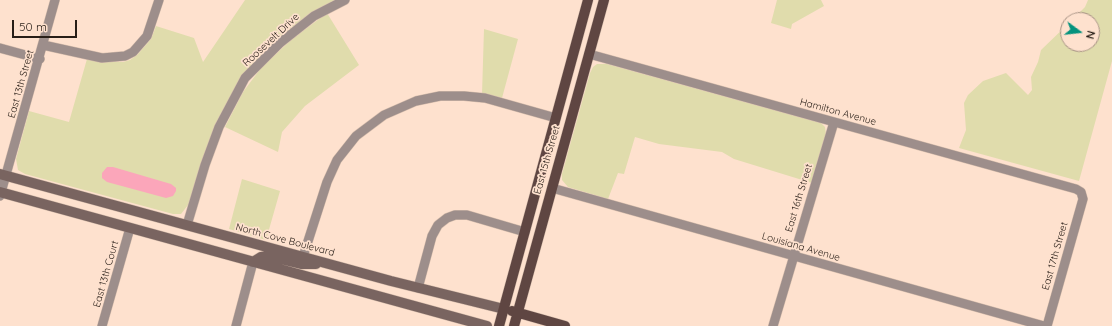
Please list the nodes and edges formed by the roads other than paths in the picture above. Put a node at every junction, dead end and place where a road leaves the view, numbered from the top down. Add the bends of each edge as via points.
1 (55, 0) edge
2 (159, 0) edge
3 (345, 0) edge
4 (587, 0) edge
5 (603, 2) edge
6 (43, 45) junction
7 (0, 48) edge
8 (575, 51) junction
9 (589, 54) junction
10 (40, 59) junction
11 (556, 118) junction
12 (570, 122) junction
13 (834, 122) junction
14 (3, 175) edge
15 (538, 184) junction
16 (552, 188) junction
17 (1081, 192) joint
18 (0, 194) edge
19 (187, 225) junction
20 (130, 228) junction
21 (525, 232) junction
22 (793, 256) junction
23 (302, 260) junction
24 (253, 262) junction
25 (418, 288) junction
26 (504, 309) junction
27 (517, 312) junction
28 (102, 326) edge
29 (236, 326) edge
30 (487, 326) edge
31 (499, 326) edge
32 (514, 326) edge
33 (565, 326) edge
34 (774, 326) edge
35 (1046, 326) edge

1 - 6 street, East 13th Street
2 - 6 street via 147,36 133,52 125,56 102,58
3 - 19 street, Roosevelt Drive via 314,16 280,44 246,78 220,127 205,165
4 - 5 main road
4 - 8 main road, East 15th Street
5 - 9 main road, East 15th Street
6 - 10 street, East 13th Street
7 - 10 street
8 - 9 main road
8 - 11 main road, East 15th Street
9 - 12 main road, East 15th Street
9 - 13 street, Hamilton Avenue
10 - 14 street, East 13th Street
11 - 12 main road
11 - 15 main road, East 15th Street
11 - 23 street via 491,100 464,96 440,96 416,101 384,115 361,131 337,160 327,182
12 - 16 main road, East 15th Street
13 - 17 street, Hamilton Avenue
13 - 22 street, East 16th Street
14 - 18 street, East 13th Street
14 - 19 main road, North Cove Boulevard
15 - 16 main road
15 - 21 main road, East 15th Street
16 - 22 street, Louisiana Avenue
16 - 27 main road, East 15th Street
17 - 35 street, East 17th Street via 1083,199
18 - 20 main road
19 - 23 main road, North Cove Boulevard
20 - 24 main road
20 - 28 street, East 13th Court
21 - 25 street via 467,215 447,218 438,225 432,236
21 - 26 main road, East 15th Street
22 - 34 street, East 16th Street
22 - 35 street, Louisiana Avenue
23 - 24 main road via 268,256
23 - 25 main road, North Cove Boulevard via 328,264
24 - 29 street
24 - 30 main road
25 - 26 main road, North Cove Boulevard
26 - 27 main road, North Cove Boulevard
26 - 31 main road, East 15th Street
27 - 32 main road, East 15th Street
27 - 33 main road, North Cove Boulevard

